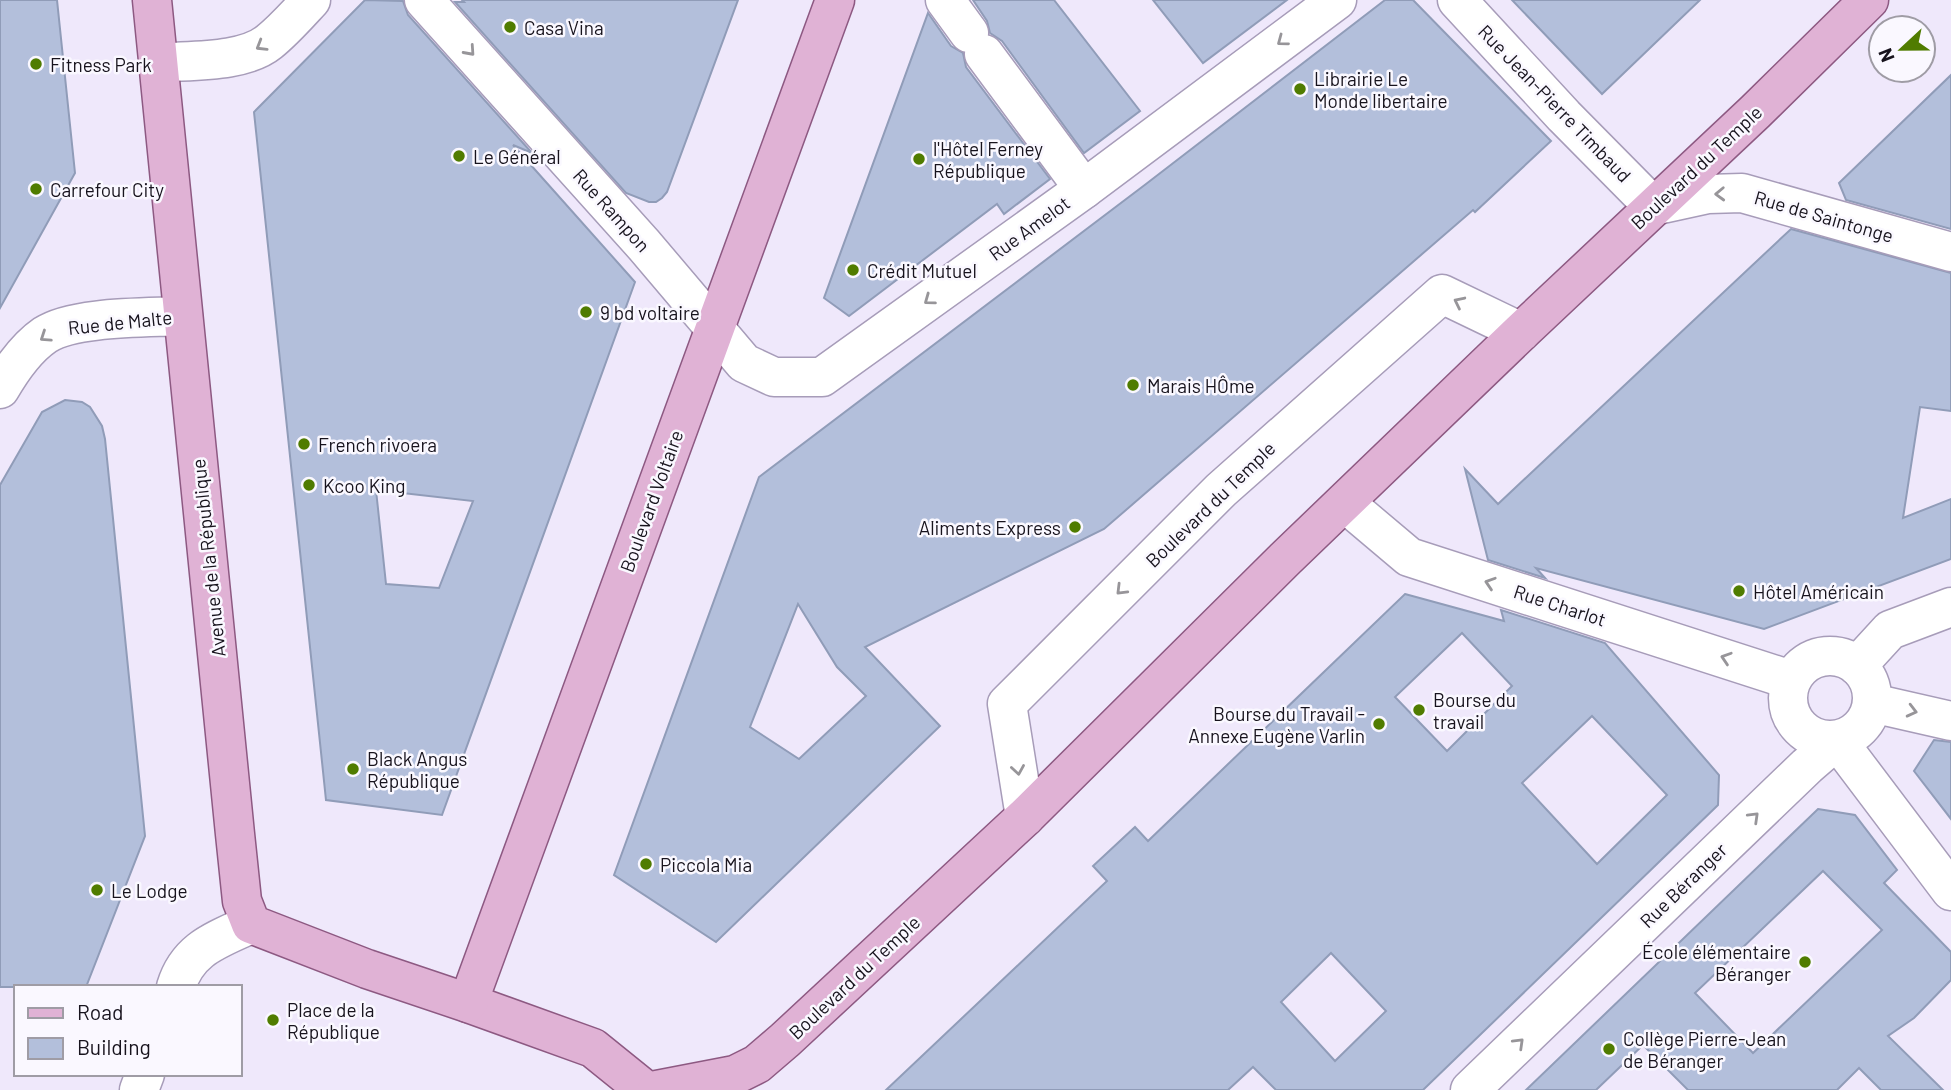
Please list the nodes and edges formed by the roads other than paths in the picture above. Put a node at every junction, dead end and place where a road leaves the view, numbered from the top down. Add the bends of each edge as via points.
1 (152, 0) edge
2 (311, 0) edge
3 (424, 0) edge
4 (835, 0) edge
5 (945, 0) edge
6 (1336, 0) edge
7 (1457, 0) edge
8 (1869, 0) edge
9 (158, 63) junction
10 (1084, 189) junction
11 (1653, 206) junction
12 (1951, 252) edge
13 (183, 316) junction
14 (715, 327) junction
15 (1521, 332) junction
16 (0, 389) edge
17 (1345, 503) junction
18 (1951, 607) edge
19 (1857, 666) junction
20 (1791, 680) junction
21 (1872, 703) junction
22 (1951, 721) edge
23 (1837, 740) junction
24 (1025, 817) junction
25 (1951, 891) edge
26 (251, 924) junction
27 (177, 985) edge
28 (468, 1003) junction
29 (645, 1090) edge
30 (657, 1090) edge
31 (1470, 1090) edge

1 - 9 main road, Avenue de la République
2 -> 9 street via 268,43 252,52
3 -> 14 street, Rue Rampon
4 - 14 main road, Boulevard Voltaire
5 - 10 street
6 -> 10 street, Rue Amelot
7 - 11 street, Rue Jean-Pierre Timbaud
8 - 11 main road, Boulevard du Temple
9 - 13 main road, Avenue de la République
10 -> 14 street, Rue Amelot via 822,377 774,377 744,363
12 -> 11 street, Rue de Saintonge via 1742,193 1707,194
11 - 15 main road, Boulevard du Temple
13 -> 16 street, Rue de Malte via 68,324 27,351
13 - 26 main road, Avenue de la République via 236,845 243,901
14 - 28 main road, Boulevard Voltaire
15 - 17 main road, Boulevard du Temple
15 -> 24 street, Boulevard du Temple via 1442,295 1221,489 1007,704
20 -> 17 street, Rue Charlot via 1409,557
17 - 24 main road, Boulevard du Temple
18 - 19 street via 1890,630
19 - 20 street via 1846,659 1821,657 1808,661
19 - 21 street via 1866,676
20 - 23 street via 1787,693 1792,719 1811,737
21 -> 22 street
21 - 23 street via 1861,727
23 - 25 street
31 -> 23 street, Rue Béranger
24 - 30 main road, Boulevard du Temple via 757,1064 735,1075
26 - 27 street via 196,953 186,962
26 - 28 main road via 367,970
28 - 29 main road via 593,1048

